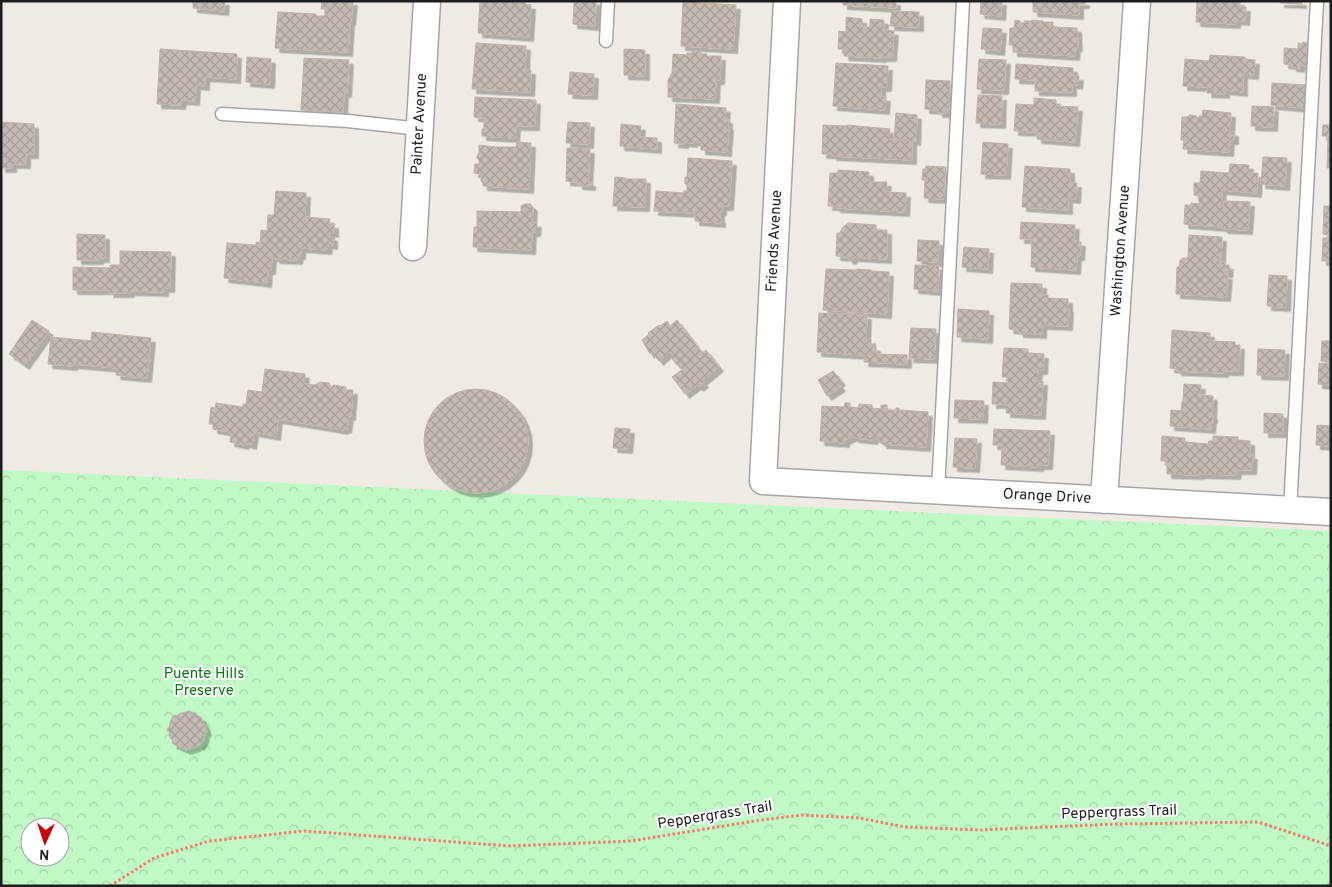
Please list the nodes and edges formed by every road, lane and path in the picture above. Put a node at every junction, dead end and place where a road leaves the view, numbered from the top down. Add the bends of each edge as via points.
1 (427, 1) edge
2 (608, 1) edge
3 (787, 1) edge
4 (963, 1) edge
5 (1138, 1) edge
6 (1317, 1) edge
7 (606, 41) dead end
8 (222, 114) dead end
9 (420, 128) junction
10 (413, 247) dead end
11 (763, 481) joint
12 (938, 491) junction
13 (1104, 500) junction
14 (1290, 510) junction
15 (1331, 512) edge
16 (1331, 846) edge
17 (110, 886) edge

1 - 9 street, Painter Avenue
2 - 7 lane
3 - 11 street, Friends Avenue
4 - 12 lane
5 - 13 street, Washington Avenue
6 - 14 lane
8 - 9 lane
9 - 10 street, Painter Avenue
11 - 12 street, Orange Drive
12 - 13 street, Orange Drive
13 - 14 street, Orange Drive
14 - 15 street, Orange Drive
16 - 17 path, Peppergrass Trail via 1258,822 980,830 905,828 860,818 802,815 631,841 510,846 304,830 209,841 154,858

